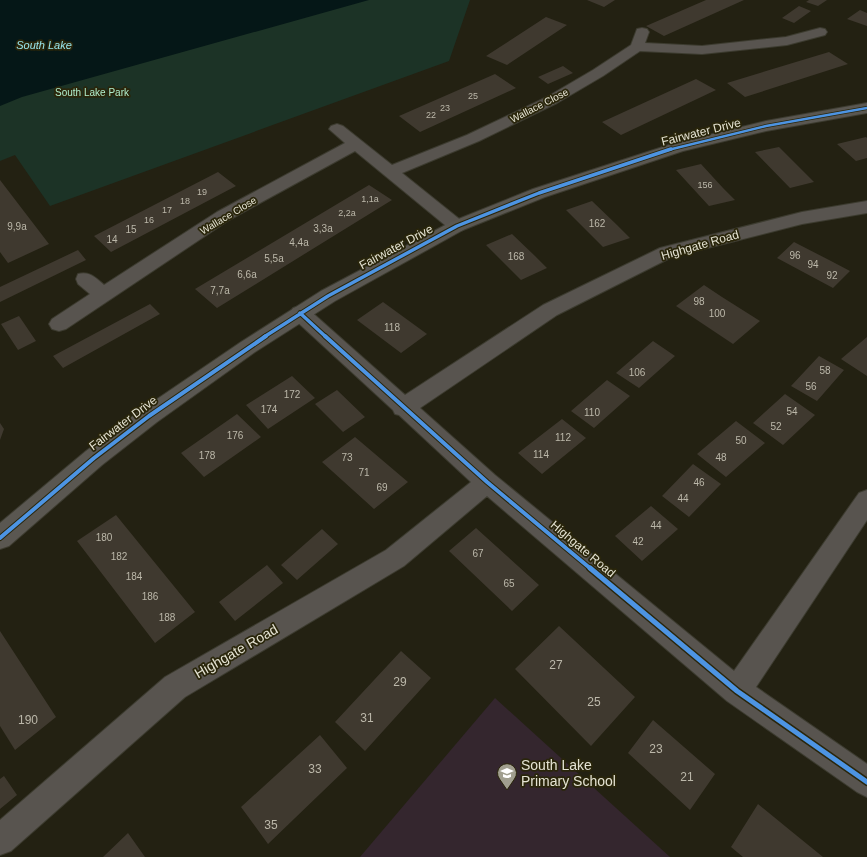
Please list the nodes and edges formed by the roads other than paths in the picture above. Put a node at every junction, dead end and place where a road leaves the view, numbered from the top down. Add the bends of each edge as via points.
1 (642, 32) dead end
2 (820, 32) dead end
3 (637, 47) junction
4 (867, 108) edge
5 (337, 129) dead end
6 (356, 144) junction
7 (390, 172) junction
8 (867, 207) edge
9 (458, 226) junction
10 (85, 279) dead end
11 (104, 295) junction
12 (300, 313) junction
13 (59, 324) dead end
14 (403, 408) junction
15 (487, 482) junction
16 (867, 500) edge
17 (0, 538) edge
18 (737, 691) junction
19 (867, 782) edge
20 (0, 840) edge

1 - 3 street
2 - 3 street via 787,41 702,50
3 - 7 street, Wallace Close via 552,100 474,138
4 - 9 street, Fairwater Drive via 766,126 678,147 539,192
5 - 6 street
6 - 7 street
6 - 11 street, Wallace Close via 223,216
7 - 9 street
8 - 14 street, Highgate Road via 802,218 666,252 550,310
9 - 12 street, Fairwater Drive via 383,265
10 - 11 street
11 - 13 street, Wallace Close
12 - 14 street, Highgate Road
12 - 17 street, Fairwater Drive via 149,416 94,458
14 - 15 street, Highgate Road
15 - 18 street, Highgate Road
15 - 20 street, Highgate Road via 395,558 176,687
16 - 18 street
18 - 19 street, Highgate Road

